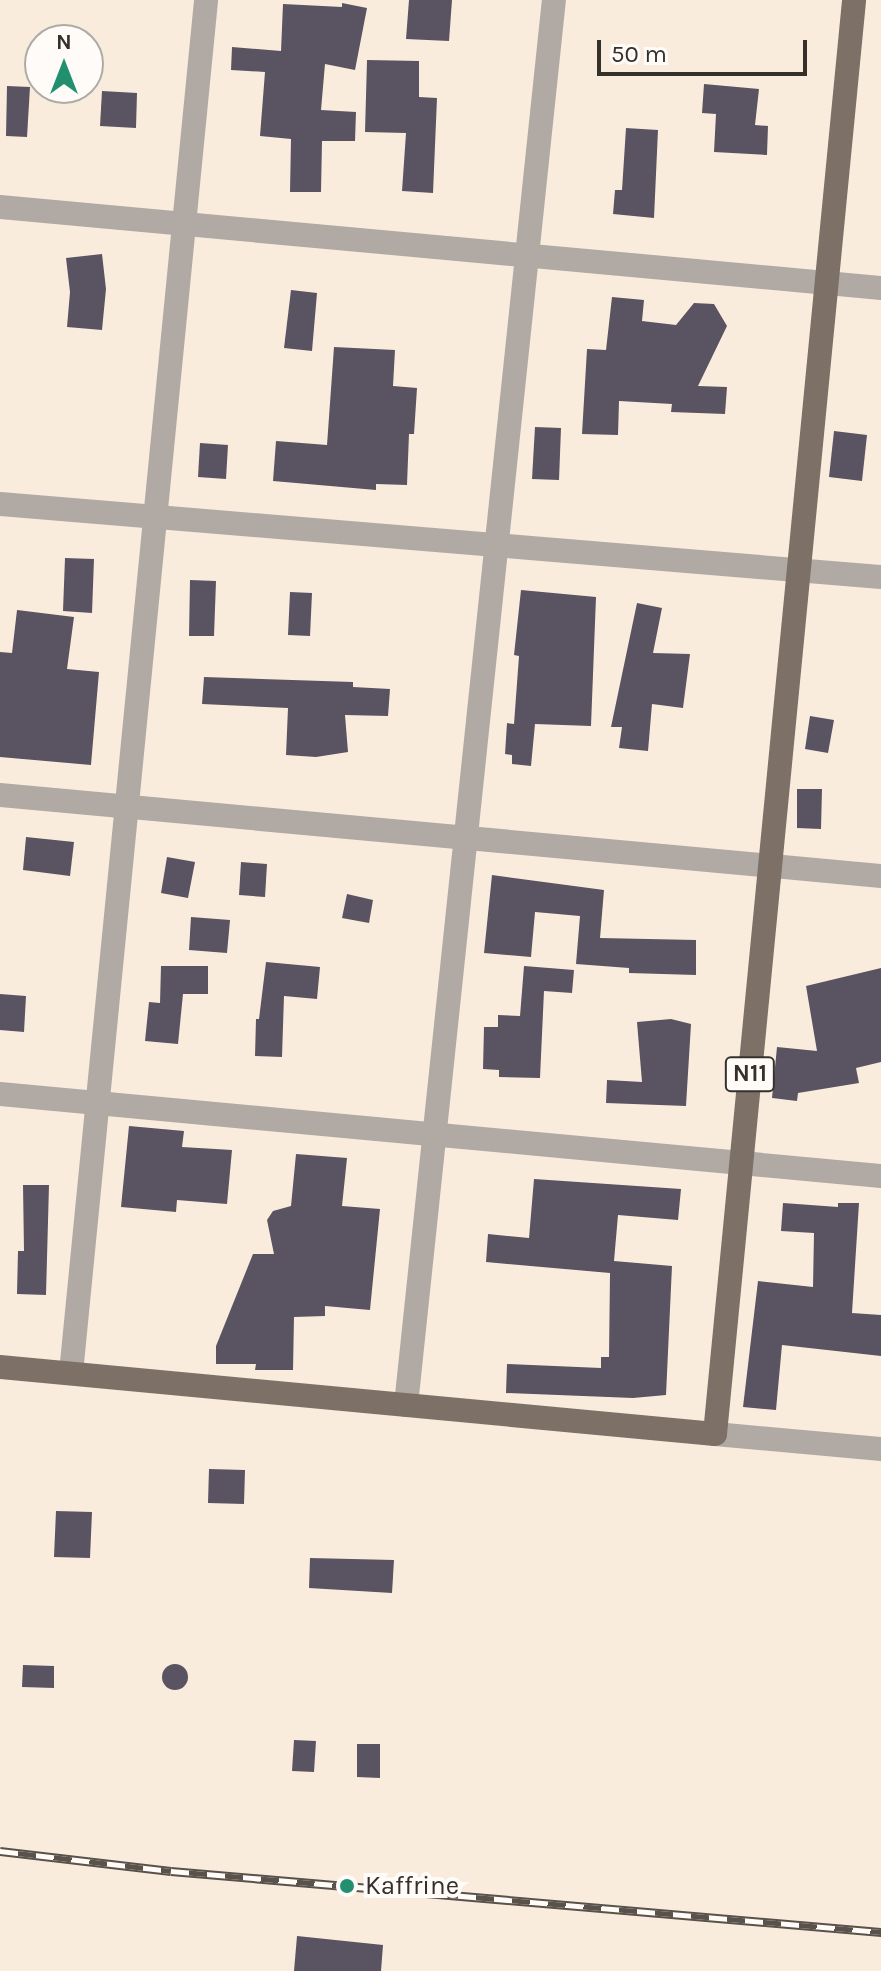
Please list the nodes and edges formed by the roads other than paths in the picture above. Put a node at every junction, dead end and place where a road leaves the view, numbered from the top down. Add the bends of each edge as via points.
1 (206, 0) edge
2 (554, 0) edge
3 (854, 0) edge
4 (0, 207) edge
5 (184, 224) junction
6 (527, 256) junction
7 (827, 283) junction
8 (881, 288) edge
9 (0, 504) edge
10 (155, 517) junction
11 (496, 545) junction
12 (799, 570) junction
13 (881, 577) edge
14 (0, 795) edge
15 (127, 806) junction
16 (465, 838) junction
17 (770, 866) junction
18 (881, 876) edge
19 (0, 1094) edge
20 (98, 1103) junction
21 (434, 1135) junction
22 (741, 1163) junction
23 (881, 1176) edge
24 (0, 1367) edge
25 (71, 1373) junction
26 (406, 1405) junction
27 (715, 1434) junction
28 (881, 1449) edge

1 - 5 street
2 - 6 street
3 - 7 main road, N11
4 - 5 street
5 - 6 street
5 - 10 street
6 - 7 street
6 - 11 street
7 - 8 street
7 - 12 main road, N11
9 - 10 street
10 - 11 street
10 - 15 street
11 - 12 street
11 - 16 street
12 - 13 street
12 - 17 main road, N11
14 - 15 street
15 - 16 street
15 - 20 street
16 - 17 street
16 - 21 street
17 - 18 street
17 - 22 main road, N11
19 - 20 street
20 - 21 street
20 - 25 street
21 - 22 street
21 - 26 street
22 - 23 street
22 - 27 main road, N11
24 - 25 main road
25 - 26 main road
26 - 27 main road
27 - 28 street

